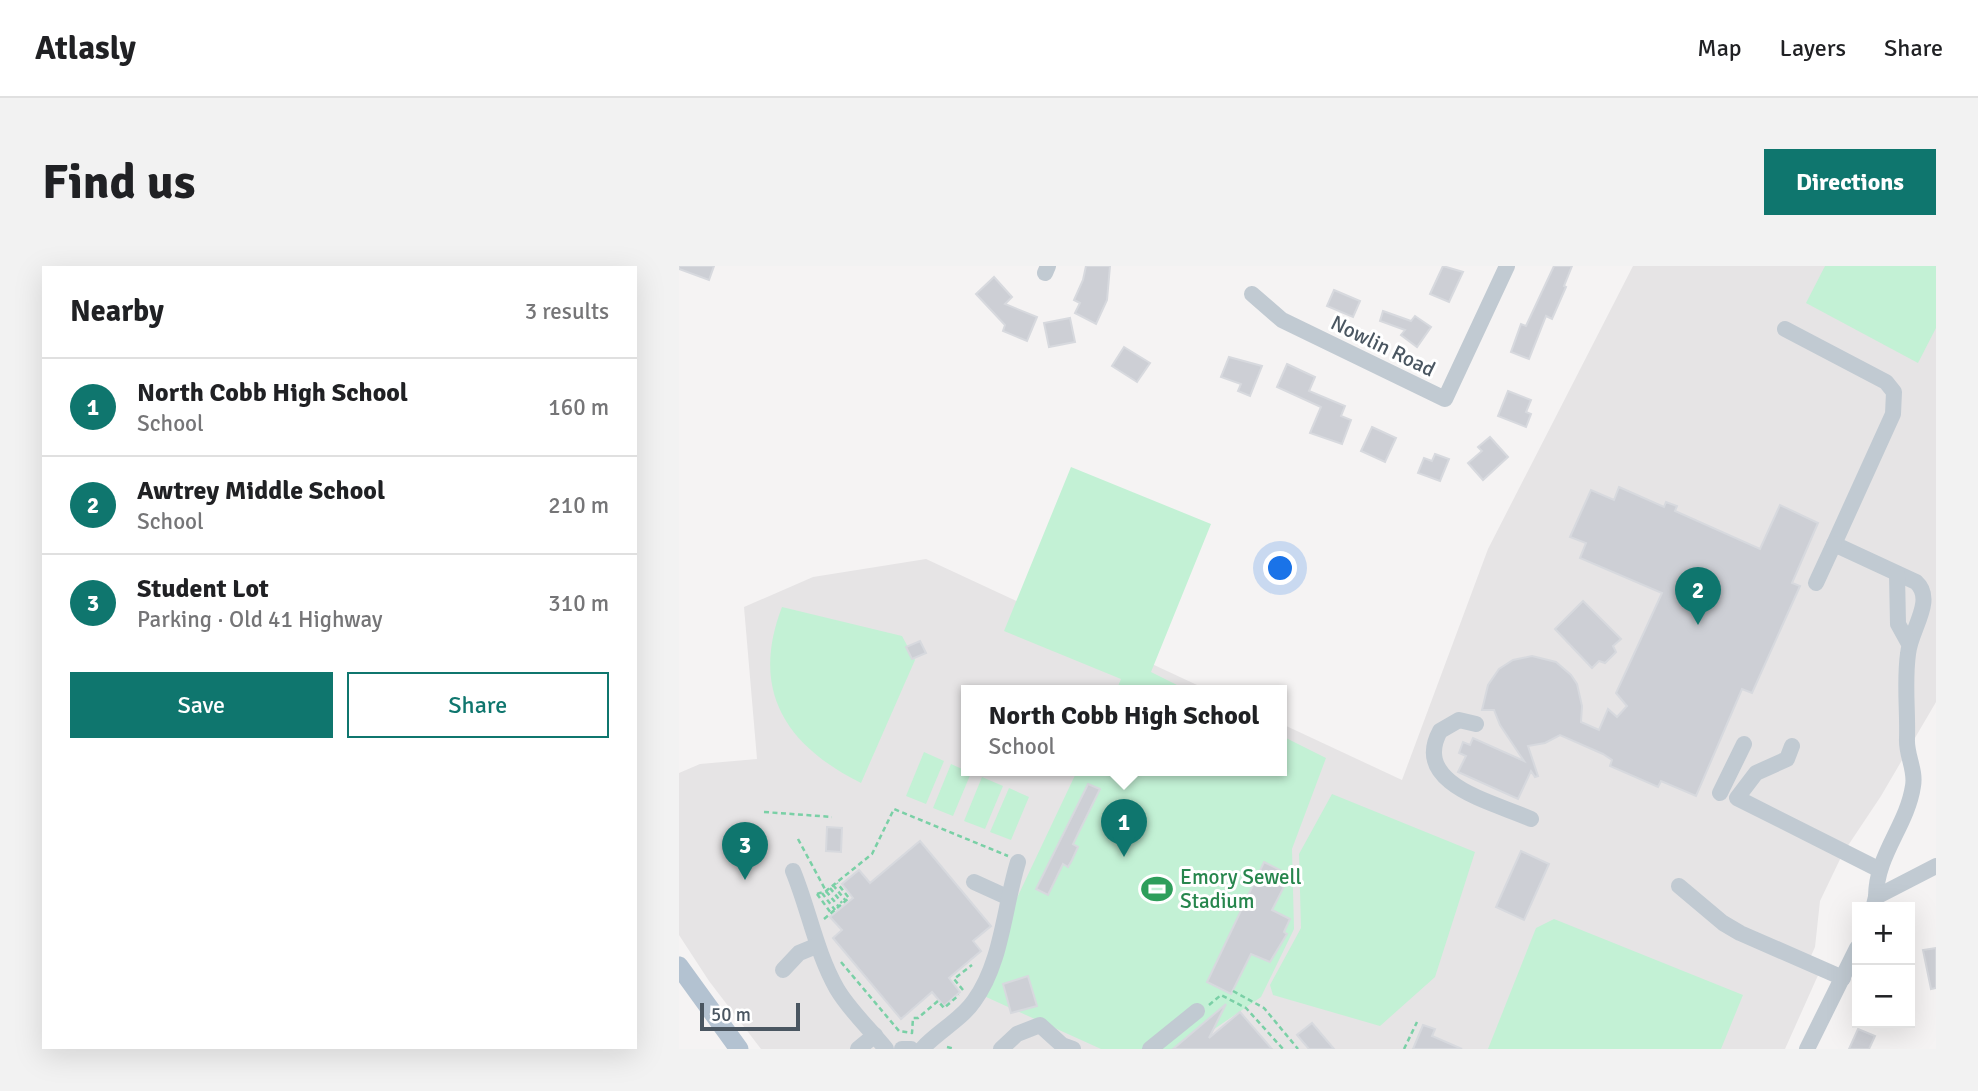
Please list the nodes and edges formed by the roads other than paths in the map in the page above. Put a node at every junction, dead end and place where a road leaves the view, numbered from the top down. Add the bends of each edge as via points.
1 (1507, 266) edge
2 (1252, 294) dead end
3 (1785, 330) dead end
4 (1834, 544) junction
5 (1897, 574) junction
6 (1816, 583) dead end
7 (1909, 644) junction
8 (1476, 724) dead end
9 (1744, 744) dead end
10 (1792, 746) dead end
11 (1720, 793) dead end
12 (1531, 819) dead end
13 (1016, 860) road end
14 (1936, 866) edge
15 (1878, 869) junction
16 (793, 871) dead end
17 (974, 882) dead end
18 (1679, 886) dead end
19 (1007, 897) junction
20 (1875, 902) edge
21 (816, 946) junction
22 (1852, 959) edge
23 (679, 966) edge
24 (783, 970) dead end
25 (1843, 978) junction
26 (1196, 1011) road end
27 (875, 1035) junction
28 (739, 1049) edge
29 (858, 1049) edge
30 (886, 1049) edge
31 (902, 1049) edge
32 (911, 1049) edge
33 (922, 1049) edge
34 (1001, 1049) edge
35 (1073, 1049) edge
36 (1150, 1049) edge
37 (1807, 1049) edge

1 - 2 street, Nowlin Road via 1445,399 1282,320
3 - 4 street via 1886,382 1894,392 1893,414
4 - 5 street
4 - 6 street
5 - 7 street via 1898,624
5 - 7 street via 1920,585 1927,598
7 - 15 street via 1906,741 1913,786
8 - 12 street via 1459,720 1440,731 1432,755 1438,772 1450,783
9 - 11 street
10 - 15 street via 1787,759 1756,773 1737,798
13 - 19 street
14 - 20 street
15 - 20 street
16 - 21 street via 809,910
17 - 19 street
18 - 25 street via 1740,933
19 - 33 street via 990,977 972,1004
21 - 24 street via 799,953
21 - 27 street via 839,992
22 - 25 street
23 - 28 main road
25 - 37 street
26 - 36 street
27 - 29 street
27 - 30 street
31 - 32 street
34 - 35 street via 1017,1034 1040,1025

